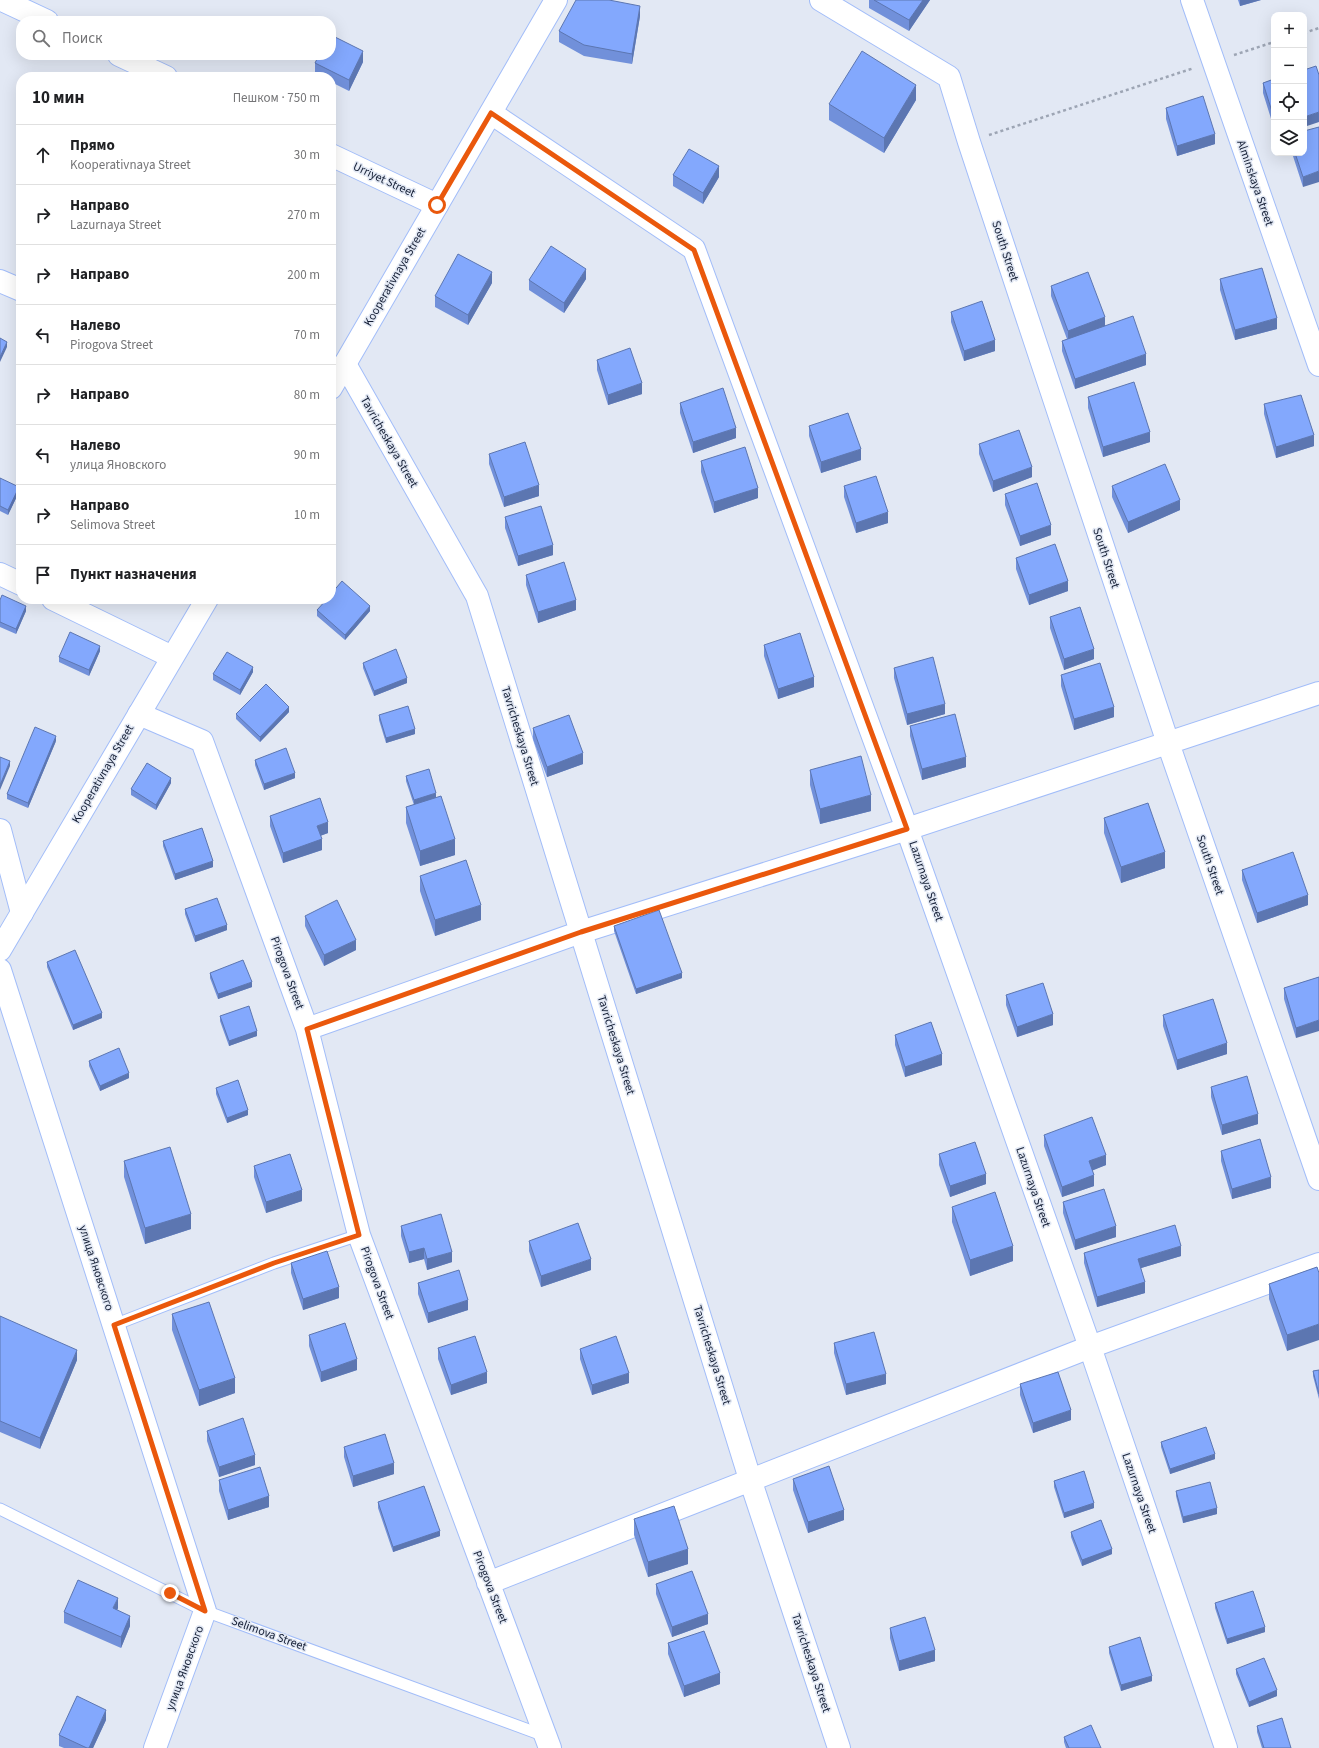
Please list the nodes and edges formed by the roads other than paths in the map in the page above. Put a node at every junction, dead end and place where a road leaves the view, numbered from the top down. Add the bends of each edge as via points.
1 (2, 0) edge
2 (556, 0) edge
3 (821, 0) edge
4 (1192, 0) edge
5 (36, 16) edge
6 (130, 60) edge
7 (155, 72) edge
8 (491, 113) junction
9 (336, 157) edge
10 (437, 205) junction
11 (0, 281) edge
12 (16, 288) edge
13 (345, 364) junction
14 (1319, 365) edge
15 (336, 379) edge
16 (0, 574) edge
17 (16, 582) edge
18 (63, 604) edge
19 (203, 604) edge
20 (172, 657) junction
21 (1319, 693) edge
22 (139, 714) junction
23 (1168, 743) junction
24 (907, 829) junction
25 (0, 830) edge
26 (22, 913) junction
27 (581, 932) junction
28 (0, 950) edge
29 (0, 970) edge
30 (307, 1029) junction
31 (1319, 1178) edge
32 (359, 1235) junction
33 (1319, 1264) edge
34 (114, 1325) junction
35 (1090, 1347) junction
36 (750, 1479) junction
37 (0, 1508) edge
38 (488, 1582) junction
39 (205, 1611) junction
40 (549, 1742) edge
41 (155, 1748) edge
42 (839, 1748) edge
43 (1226, 1748) edge

1 - 5 street
2 - 8 street, Kooperativnaya Street
3 - 23 street, South Street via 949,76
4 - 14 street, Alminskaya Street
6 - 7 street
8 - 10 street, Kooperativnaya Street
8 - 24 street, Lazurnaya Street via 694,250
9 - 10 street, Urriyet Street
10 - 13 street, Kooperativnaya Street
11 - 12 street
13 - 15 street, Kooperativnaya Street
13 - 27 street, Tavricheskaya Street via 476,596
16 - 17 street
18 - 20 street
19 - 20 street, Kooperativnaya Street
20 - 22 street, Kooperativnaya Street
21 - 23 street
22 - 26 street, Kooperativnaya Street
22 - 30 street, Pirogova Street via 202,741
23 - 24 street
23 - 31 street, South Street
24 - 27 street
24 - 35 street, Lazurnaya Street
25 - 26 street
26 - 28 street, Kooperativnaya Street
27 - 30 street
27 - 36 street, Tavricheskaya Street
29 - 34 street, улица Яновского
30 - 32 street, Pirogova Street
32 - 34 lane via 274,1263
32 - 38 street, Pirogova Street
33 - 35 street
34 - 39 street, улица Яновского
35 - 36 street
35 - 43 street, Lazurnaya Street
36 - 38 street
36 - 42 street, Tavricheskaya Street
37 - 39 lane, Selimova Street
38 - 40 street, Pirogova Street
39 - 40 lane, Selimova Street
39 - 41 street, улица Яновского

